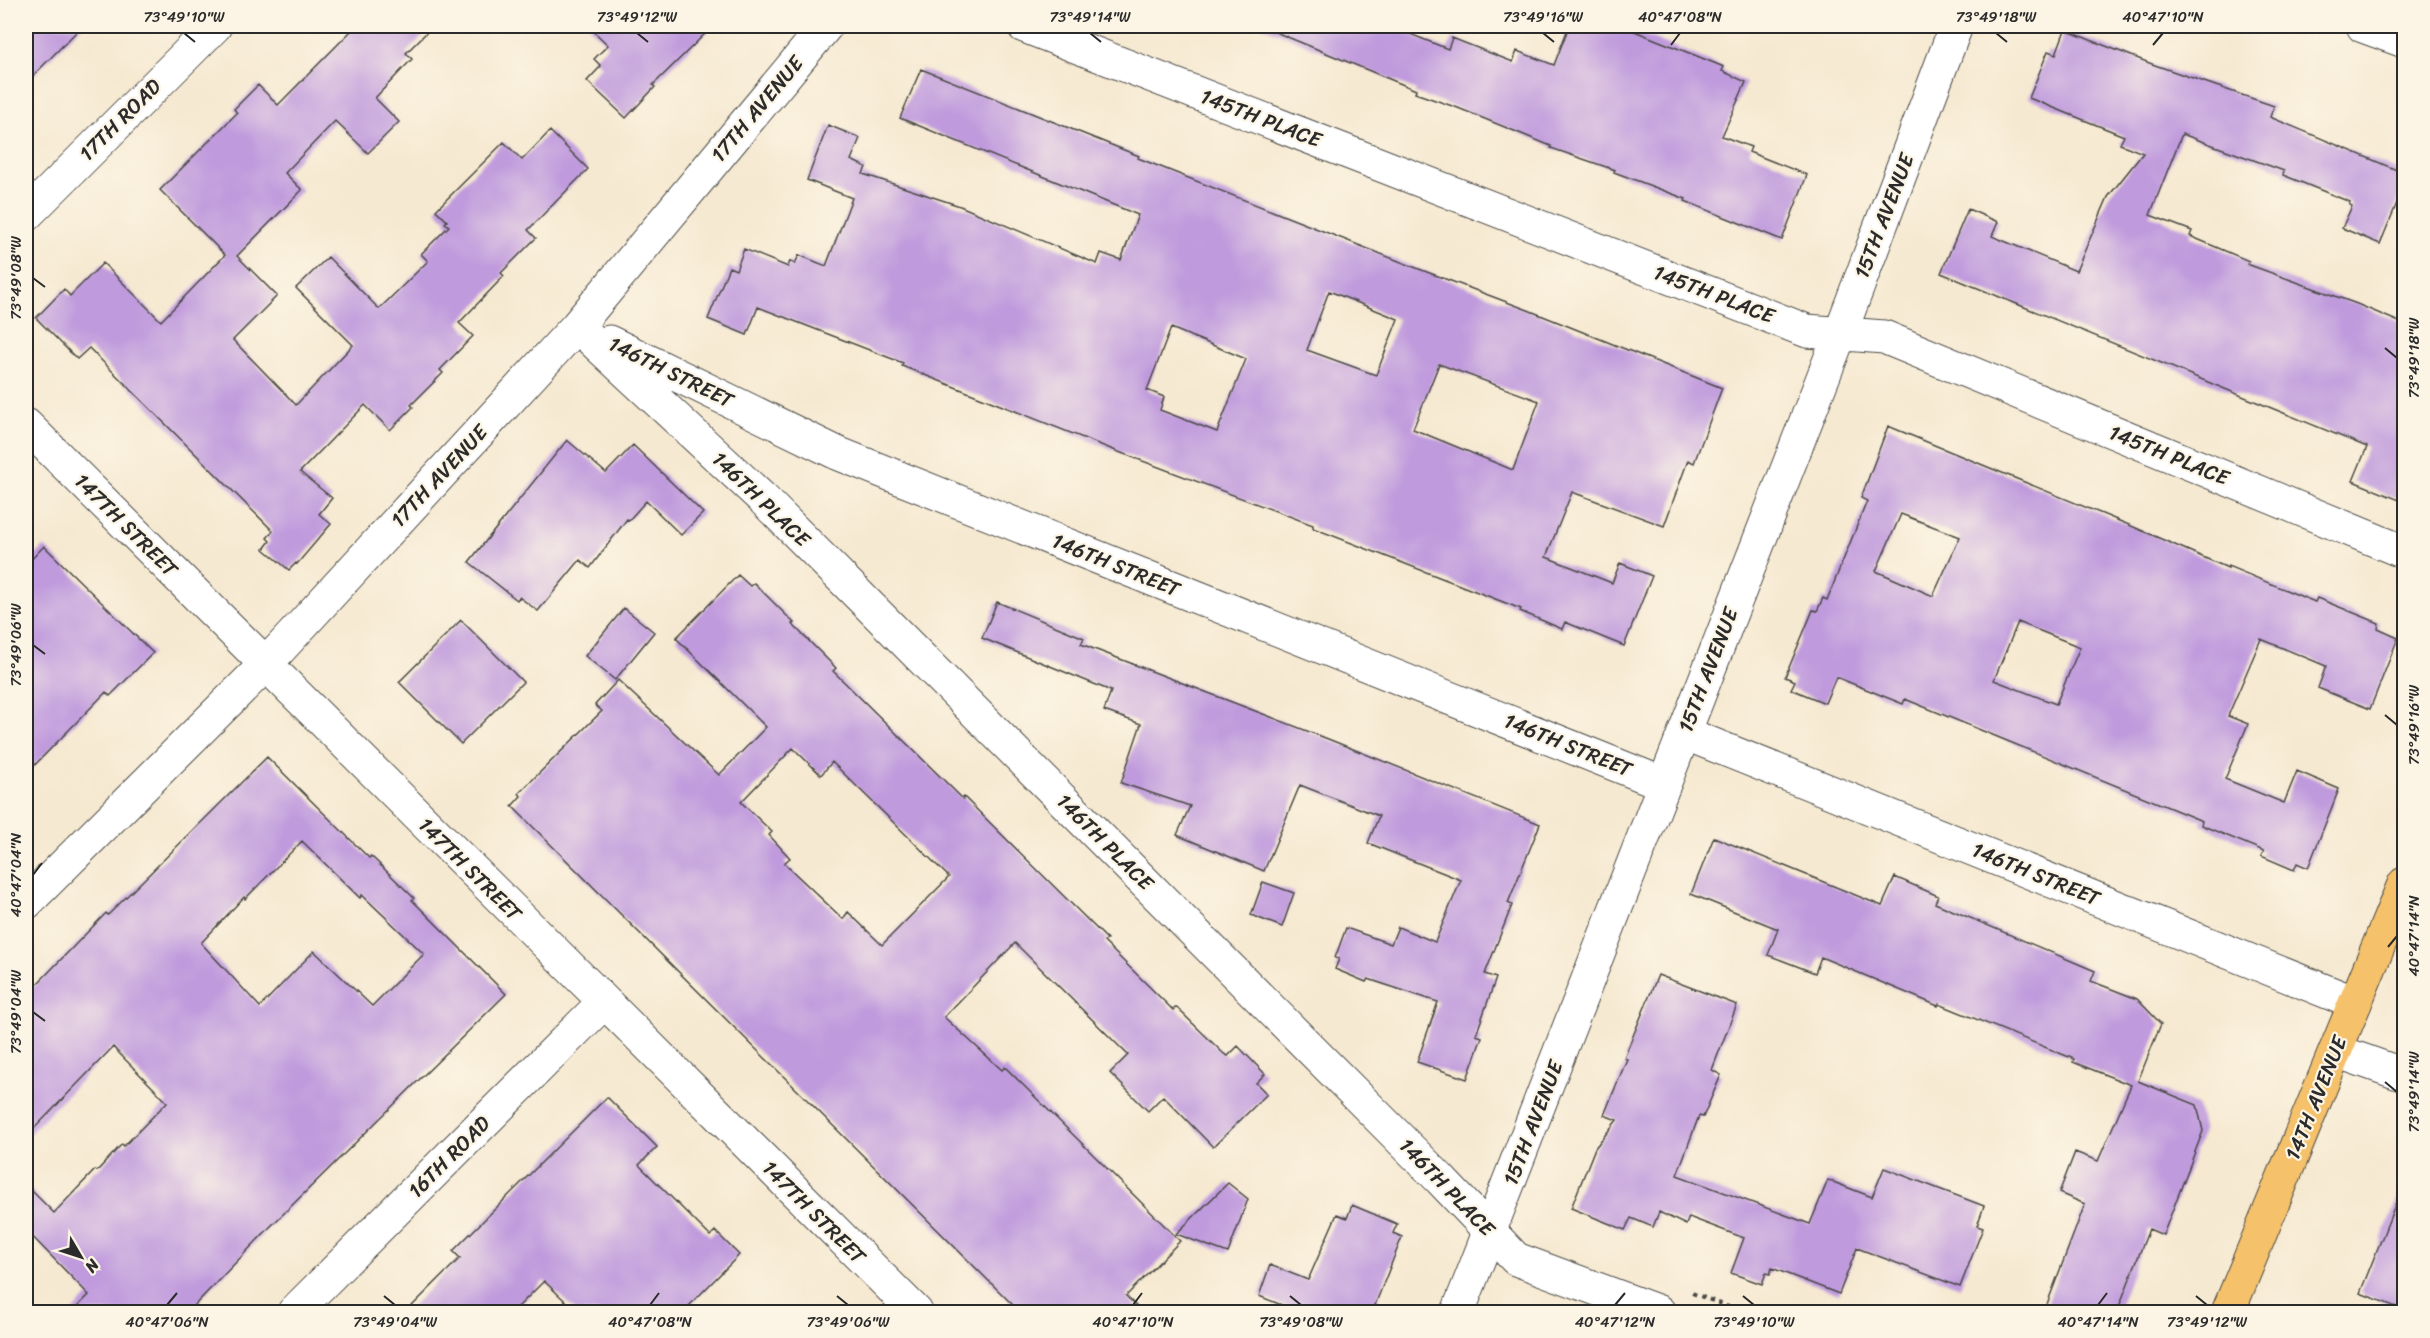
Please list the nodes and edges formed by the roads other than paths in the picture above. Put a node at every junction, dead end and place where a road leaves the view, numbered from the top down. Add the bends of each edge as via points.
1 (215, 26) edge
2 (826, 26) edge
3 (1024, 26) edge
4 (1956, 26) edge
5 (2363, 26) edge
6 (2404, 41) edge
7 (26, 215) edge
8 (578, 326) junction
9 (1840, 334) junction
10 (26, 425) edge
11 (2404, 552) edge
12 (266, 664) junction
13 (1684, 733) junction
14 (1664, 784) junction
15 (2404, 884) edge
16 (26, 903) edge
17 (603, 1002) junction
18 (2355, 1003) junction
19 (2336, 1051) junction
20 (2404, 1075) edge
21 (1491, 1231) junction
22 (294, 1312) edge
23 (915, 1312) edge
24 (1458, 1312) edge
25 (1659, 1312) edge
26 (2228, 1312) edge

1 - 7 street, 17TH ROAD
2 - 8 street, 17TH AVENUE
3 - 9 street, 145TH PLACE via 1807,331
4 - 9 street, 15TH AVENUE
5 - 6 street
8 - 12 street, 17TH AVENUE
8 - 14 street, 146TH STREET via 837,453
8 - 21 street, 146TH PLACE via 762,498
9 - 11 street, 145TH PLACE via 1884,337
9 - 13 street, 15TH AVENUE
10 - 12 street, 147TH STREET
12 - 16 street, 17TH AVENUE
12 - 17 street, 147TH STREET
13 - 14 street, 15TH AVENUE
13 - 18 street, 146TH STREET
14 - 21 street, 15TH AVENUE
15 - 18 main road, 14TH AVENUE
17 - 22 street, 16TH ROAD
17 - 23 street, 147TH STREET
18 - 19 main road, 14TH AVENUE
19 - 20 street
19 - 26 main road, 14TH AVENUE
21 - 24 street, 15TH AVENUE
21 - 25 street, 146TH PLACE via 1516,1259

